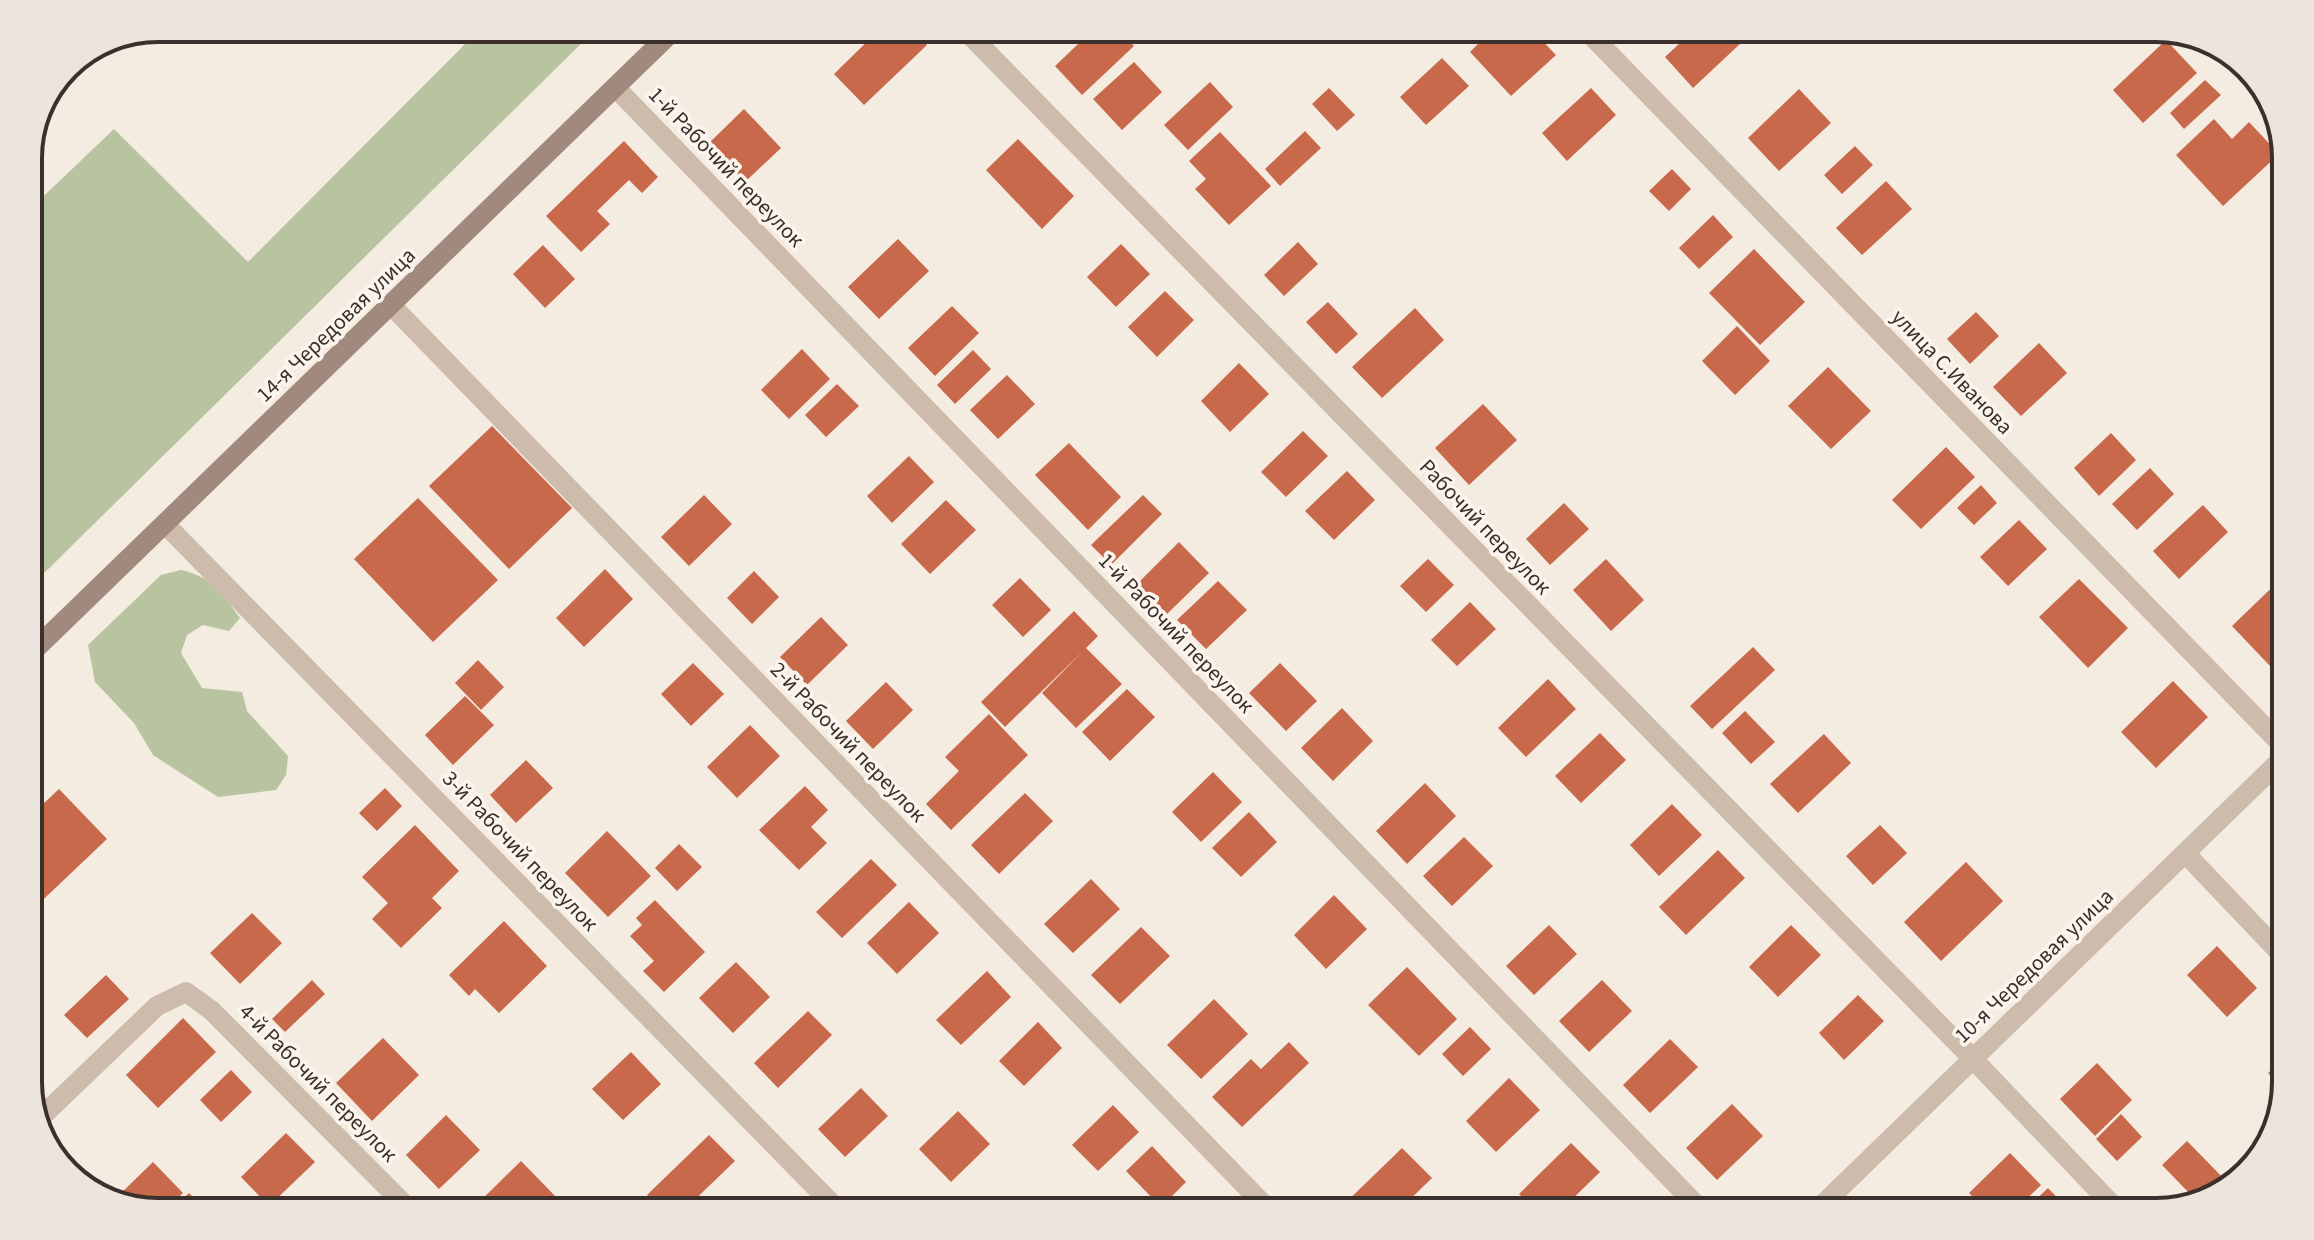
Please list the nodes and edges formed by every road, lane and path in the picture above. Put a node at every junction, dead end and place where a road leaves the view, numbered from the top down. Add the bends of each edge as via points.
1 (662, 42) edge
2 (977, 42) edge
3 (1598, 42) edge
4 (615, 87) junction
5 (391, 305) junction
6 (165, 524) junction
7 (42, 643) edge
8 (2272, 738) edge
9 (2272, 766) edge
10 (2185, 853) junction
11 (2272, 944) edge
12 (1973, 1059) junction
13 (46, 1112) edge
14 (398, 1198) edge
15 (826, 1198) edge
16 (1257, 1198) edge
17 (1689, 1198) edge
18 (1829, 1198) edge
19 (2106, 1198) edge

1 - 4 main road, 14-я Чередовая улица
2 - 12 street, Рабочий переулок
3 - 8 street, улица С.Иванова
4 - 5 main road, 14-я Чередовая улица
4 - 17 street, 1-й Рабочий переулок
5 - 6 main road, 14-я Чередовая улица
5 - 16 street, 2-й Рабочий переулок
6 - 7 main road, 14-я Чередовая улица
6 - 15 street, 3-й Рабочий переулок
9 - 10 street, 10-я Чередовая улица
10 - 11 street
10 - 12 street, 10-я Чередовая улица
12 - 18 street, 10-я Чередовая улица
12 - 19 street, Рабочий переулок
13 - 14 street, 4-й Рабочий переулок via 157,1006 186,992 211,1010

